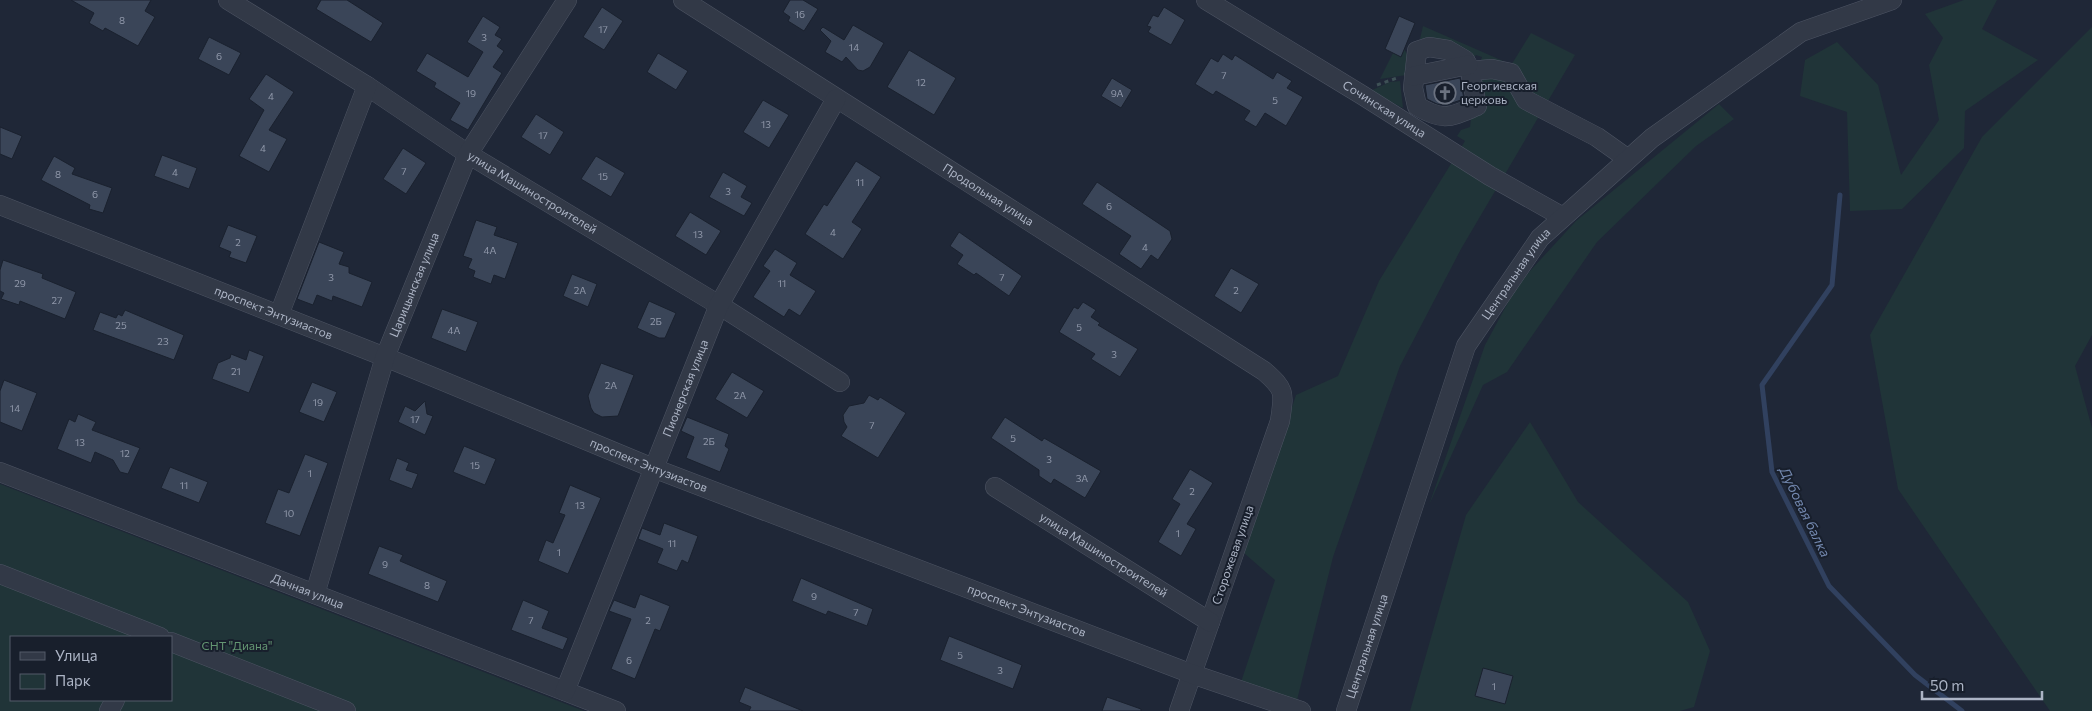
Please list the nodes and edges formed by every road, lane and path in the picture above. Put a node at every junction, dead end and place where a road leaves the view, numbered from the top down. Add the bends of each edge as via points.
1 (228, 0) edge
2 (567, 0) edge
3 (682, 0) edge
4 (1206, 0) edge
5 (1892, 0) edge
6 (1469, 68) junction
7 (1414, 76) junction
8 (367, 86) junction
9 (1362, 95) junction
10 (836, 99) junction
11 (468, 154) junction
12 (1628, 160) junction
13 (0, 205) edge
14 (1563, 217) junction
15 (719, 305) junction
16 (279, 315) junction
17 (385, 357) junction
18 (840, 382) dead end
19 (1284, 399) joint
20 (653, 468) junction
21 (0, 472) edge
22 (995, 487) dead end
23 (0, 574) edge
24 (315, 594) junction
25 (1210, 622) junction
26 (153, 636) edge
27 (172, 642) edge
28 (1192, 674) junction
29 (565, 691) junction
30 (346, 711) edge
31 (616, 711) edge
32 (1179, 711) edge
33 (1301, 711) edge
34 (1346, 711) edge

1 - 8 street, улица Машиностроителей
2 - 11 street, Царицынская улица
3 - 10 street, Продольная улица
4 - 9 street, Сочинская улица
5 - 12 street, Центральная улица via 1801,32 1652,138
6 - 7 street
6 - 7 street via 1465,60 1448,50 1429,46 1417,52
6 - 7 street via 1477,106 1449,117 1432,115 1417,106
6 - 12 street via 1511,73 1526,100 1598,137
7 - 9 path via 1380,83
8 - 11 street, улица Машиностроителей
8 - 16 street
9 - 14 street, Сочинская улица via 1490,176
10 - 15 street, Пионерская улица
10 - 19 street, Продольная улица via 1264,371 1280,385
11 - 15 street, улица Машиностроителей
11 - 17 street, Царицынская улица
12 - 14 street, Центральная улица
13 - 16 street, проспект Энтузиастов
14 - 34 street, Центральная улица via 1540,238 1466,346
15 - 18 street, улица Машиностроителей
15 - 20 street, Пионерская улица
16 - 17 street, проспект Энтузиастов
17 - 20 street, проспект Энтузиастов
17 - 24 street, Царицынская улица
19 - 25 street, Сторожевая улица via 1280,421
20 - 28 street, проспект Энтузиастов
20 - 29 street, Пионерская улица
21 - 24 street, Дачная улица
22 - 25 street, улица Машиностроителей
23 - 26 street
24 - 29 street, Дачная улица
25 - 28 street, Сторожевая улица
27 - 30 street
28 - 32 street, Сторожевая улица
28 - 33 street, проспект Энтузиастов
29 - 31 street, Дачная улица

